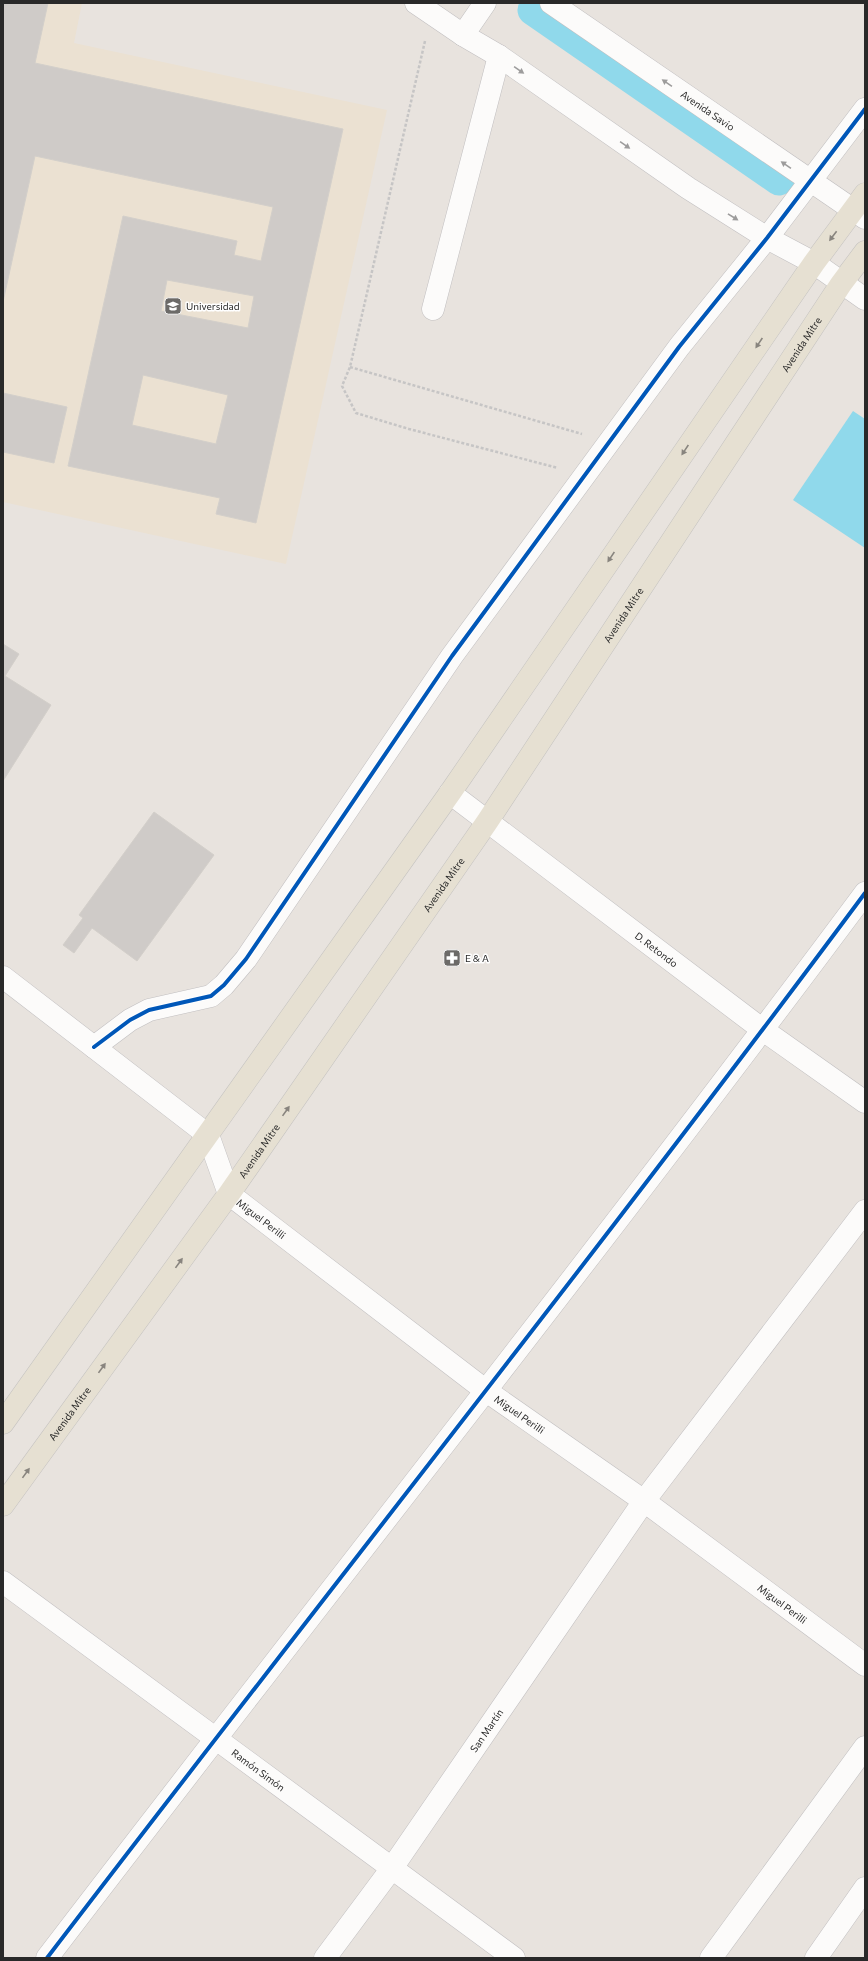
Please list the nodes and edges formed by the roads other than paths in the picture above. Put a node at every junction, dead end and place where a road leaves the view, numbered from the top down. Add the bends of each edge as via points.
1 (416, 3) edge
2 (485, 3) edge
3 (550, 3) edge
4 (463, 35) junction
5 (499, 56) junction
6 (865, 109) edge
7 (810, 181) junction
8 (861, 207) edge
9 (767, 238) junction
10 (865, 252) edge
11 (814, 263) junction
12 (841, 284) junction
13 (865, 299) edge
14 (433, 309) dead end
15 (450, 793) junction
16 (487, 822) junction
17 (865, 893) edge
18 (3, 977) edge
19 (763, 1030) junction
20 (94, 1047) junction
21 (865, 1102) edge
22 (208, 1135) junction
23 (229, 1194) junction
24 (865, 1211) edge
25 (485, 1390) junction
26 (3, 1423) edge
27 (644, 1501) junction
28 (3, 1505) edge
29 (3, 1582) edge
30 (865, 1665) edge
31 (215, 1738) junction
32 (865, 1747) edge
33 (392, 1868) junction
34 (865, 1888) edge
35 (47, 1958) edge
36 (325, 1958) edge
37 (514, 1958) edge
38 (711, 1958) edge
39 (816, 1958) edge

1 - 4 street
2 - 4 street
7 -> 3 street, Avenida Savio
4 - 5 street
5 -> 9 street via 688,188
5 - 14 street
6 - 7 street
7 - 8 street, Avenida Savio
7 - 9 street
8 -> 11 main road
9 - 11 street
9 - 20 street via 679,347 452,656 246,959 212,996 150,1010 130,1020
10 - 12 main road, Avenida Mitre
11 - 12 street
11 -> 15 main road
12 - 13 street
12 - 16 main road, Avenida Mitre
15 - 16 street, D. Retondo
15 - 22 main road
16 - 19 street, D. Retondo
23 -> 16 main road, Avenida Mitre
17 - 19 street
18 - 20 street
19 - 21 street, D. Retondo
19 - 25 street
20 - 22 street
22 - 23 street, Miguel Perilli
22 - 26 main road
23 - 25 street, Miguel Perilli
28 -> 23 main road, Avenida Mitre
24 - 27 street, San Martín
25 - 27 street, Miguel Perilli
25 - 31 street
27 - 30 street, Miguel Perilli
27 - 33 street, San Martín
29 - 31 street, Ramón Simón
31 - 33 street, Ramón Simón
31 - 35 street
32 - 38 street
33 - 36 street, San Martín
33 - 37 street, Ramón Simón
34 - 39 street

